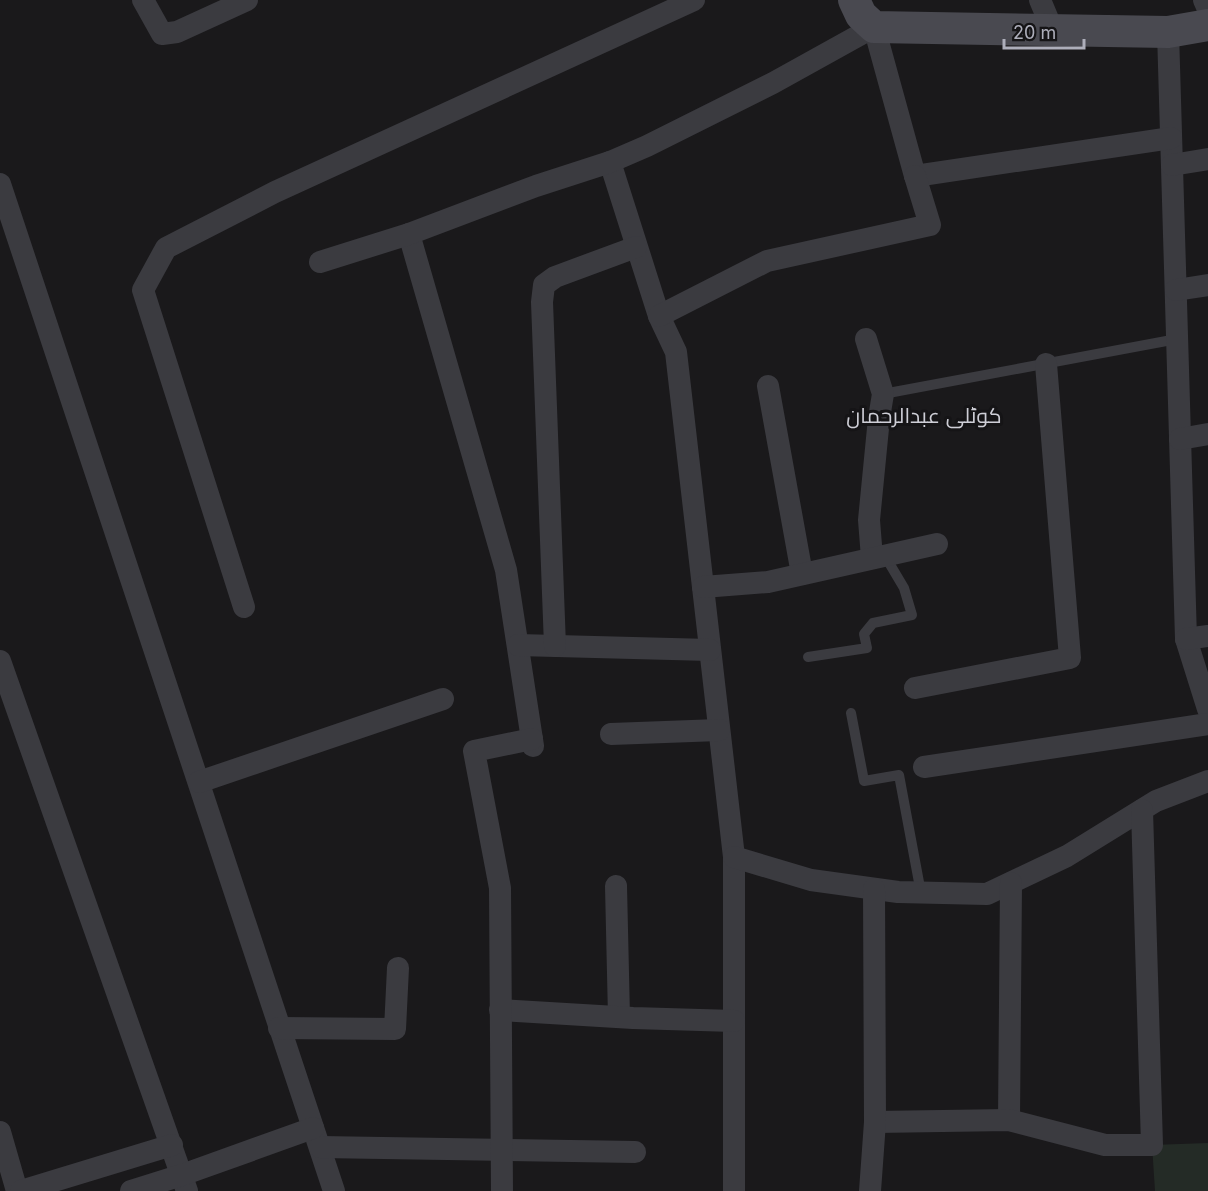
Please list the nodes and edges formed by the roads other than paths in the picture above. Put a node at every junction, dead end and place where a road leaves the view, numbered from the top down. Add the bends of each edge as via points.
1 (143, 0) edge
2 (247, 0) edge
3 (694, 0) edge
4 (854, 0) edge
5 (1040, 0) edge
6 (1204, 0) edge
7 (1208, 9) edge
8 (1208, 25) edge
9 (874, 27) junction
10 (1053, 31) junction
11 (1168, 32) junction
12 (1171, 138) junction
13 (1208, 159) edge
14 (610, 162) junction
15 (1172, 165) junction
16 (915, 176) junction
17 (0, 184) edge
18 (409, 234) junction
19 (636, 247) junction
20 (320, 262) dead end
21 (1208, 285) edge
22 (1176, 290) junction
23 (659, 316) junction
24 (866, 339) dead end
25 (1177, 339) junction
26 (1046, 364) junction
27 (768, 386) dead end
28 (883, 394) junction
29 (1208, 434) edge
30 (1180, 439) junction
31 (937, 544) dead end
32 (878, 557) junction
33 (802, 574) junction
34 (703, 587) junction
35 (244, 607) dead end
36 (1197, 637) edge
37 (518, 645) junction
38 (555, 646) junction
39 (710, 650) junction
40 (808, 657) dead end
41 (0, 661) edge
42 (915, 688) dead end
43 (443, 699) dead end
44 (1208, 709) edge
45 (851, 713) dead end
46 (1208, 724) edge
47 (719, 730) junction
48 (611, 734) dead end
49 (924, 767) dead end
50 (1208, 781) edge
51 (198, 782) junction
52 (1142, 810) junction
53 (734, 857) junction
54 (1011, 883) junction
55 (616, 886) dead end
56 (874, 889) junction
57 (921, 892) junction
58 (398, 968) dead end
59 (500, 1010) junction
60 (619, 1017) junction
61 (734, 1021) junction
62 (279, 1028) junction
63 (1009, 1120) junction
64 (875, 1122) junction
65 (0, 1132) edge
66 (316, 1137) junction
67 (172, 1145) junction
68 (500, 1150) junction
69 (635, 1152) dead end
70 (185, 1183) edge
71 (17, 1191) edge
72 (21, 1191) edge
73 (131, 1191) edge
74 (334, 1191) edge
75 (502, 1191) edge
76 (734, 1191) edge
77 (870, 1191) edge

1 - 2 street via 162,34 177,32
3 - 35 street via 275,192 166,248 143,290
4 - 9 street via 861,15
5 - 10 street
6 - 7 street
8 - 11 street
9 - 10 street
9 - 14 street via 773,83
9 - 16 street
10 - 11 street
11 - 12 street
12 - 15 street
12 - 16 street
13 - 15 street
14 - 18 street
14 - 19 street
15 - 22 street
16 - 23 street via 930,225 766,261
17 - 51 street
18 - 20 street
18 - 37 street via 506,570
19 - 23 street
19 - 38 street via 555,277 544,285
21 - 22 street
22 - 25 street
23 - 34 street via 676,352
24 - 28 street
25 - 26 lane
25 - 30 street
26 - 28 lane
26 - 42 street via 1070,658
27 - 33 street
28 - 32 street via 869,520
29 - 30 street
30 - 36 street
31 - 32 street
32 - 33 street
32 - 40 lane via 904,588 912,615 873,623 864,634 867,648
33 - 34 street via 768,582
34 - 39 street
36 - 44 street
37 - 38 street
37 - 59 street via 532,742 474,751 500,888
38 - 39 street
39 - 47 street
41 - 67 street
43 - 51 street
45 - 57 lane via 864,781 899,775
46 - 49 street
47 - 48 street
47 - 53 street
50 - 52 street
51 - 62 street
52 - 54 street via 1067,856
52 - 63 street via 1152,1145 1106,1145
53 - 56 street via 811,880
53 - 61 street
54 - 57 street via 987,894
54 - 63 street
55 - 60 street
56 - 57 street
56 - 64 street
58 - 62 street via 395,1029
59 - 60 street
59 - 68 street
60 - 61 street
61 - 76 street
62 - 66 street
63 - 64 street
64 - 77 street
65 - 71 street
66 - 68 street
66 - 70 street
66 - 74 street
67 - 70 street
67 - 72 street
68 - 69 street
68 - 75 street
70 - 73 street

